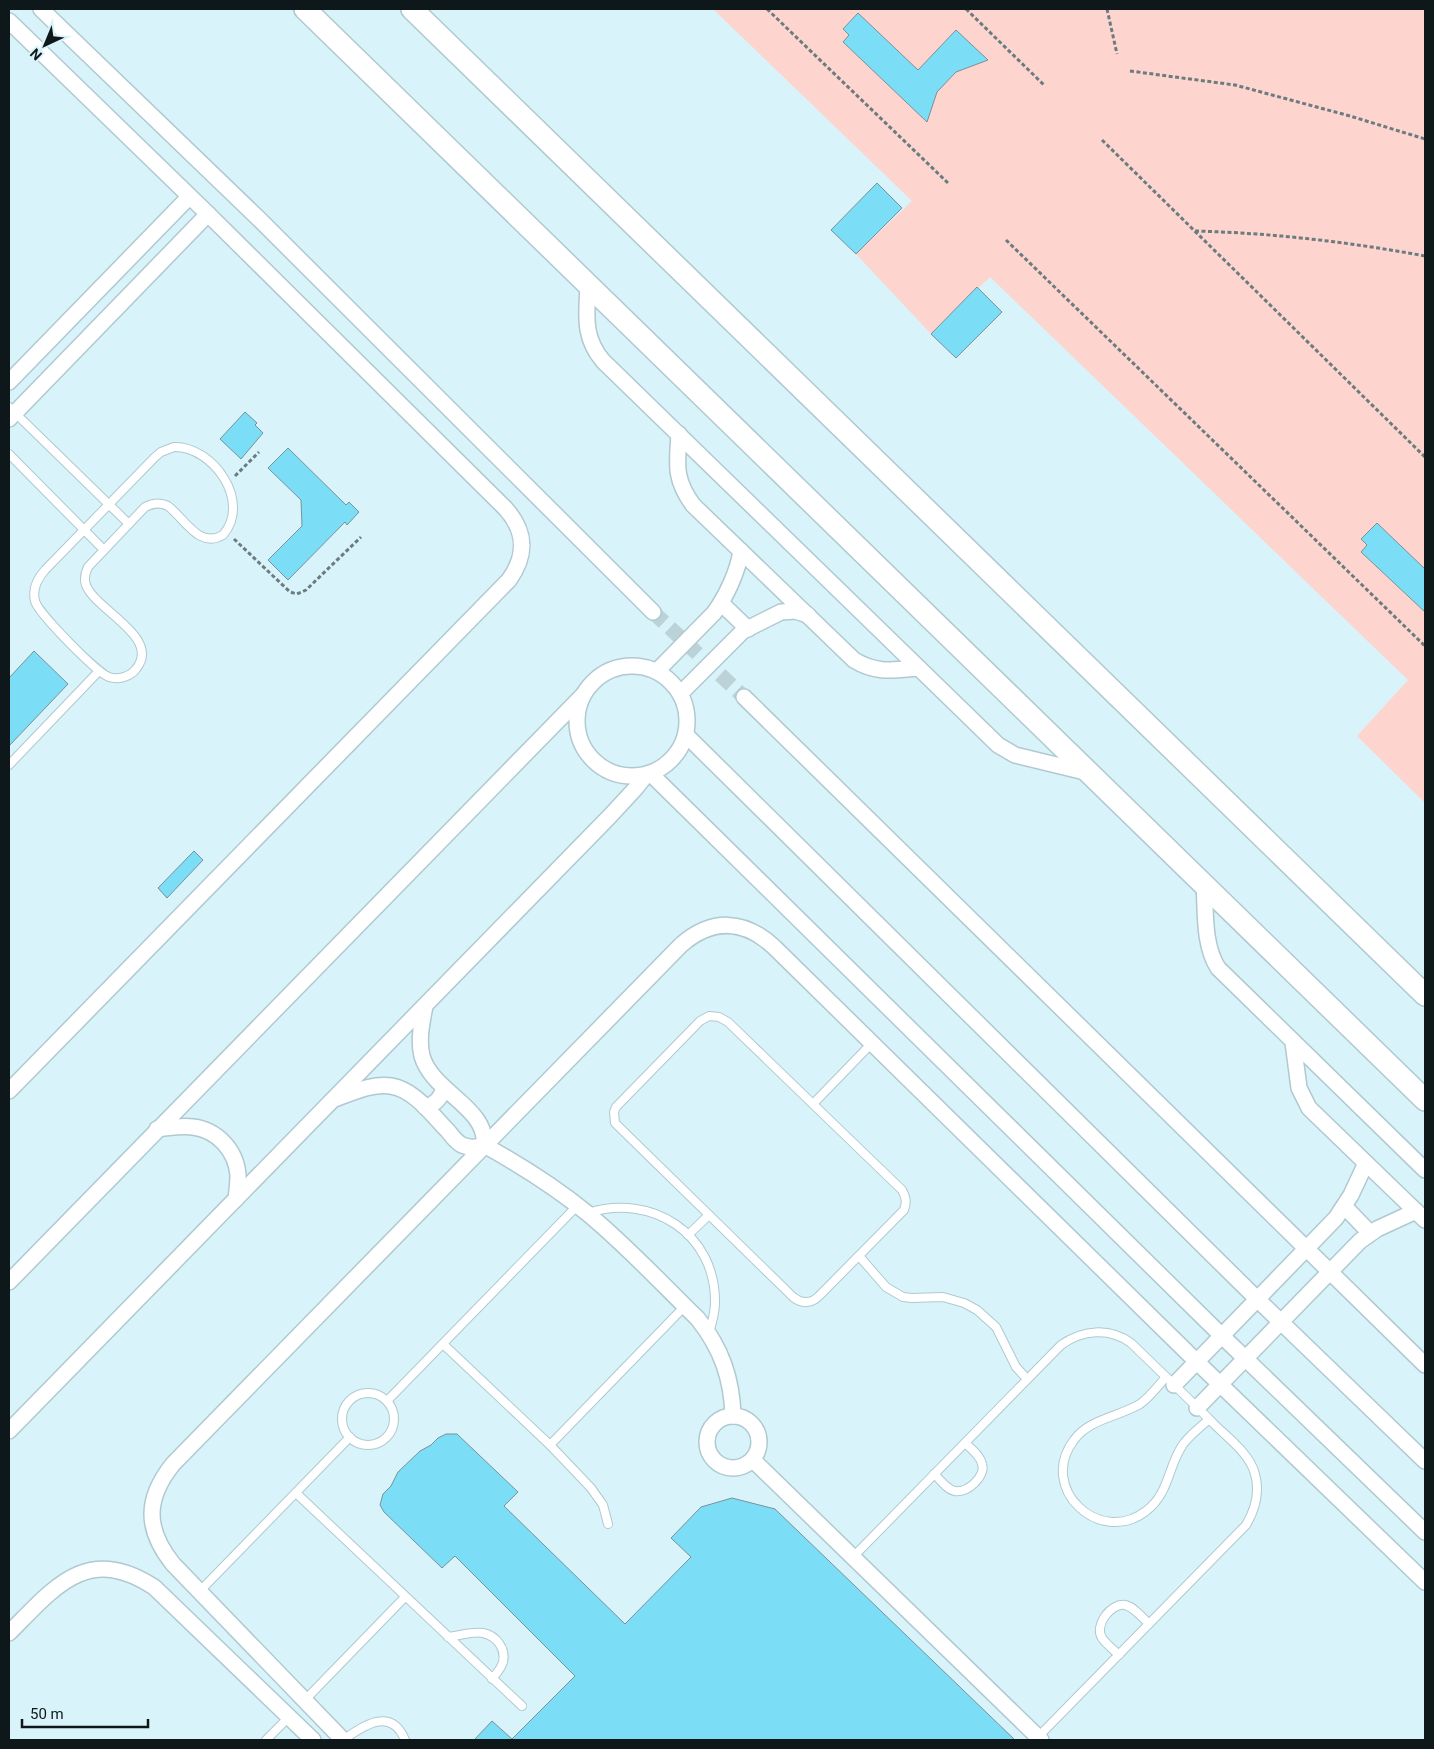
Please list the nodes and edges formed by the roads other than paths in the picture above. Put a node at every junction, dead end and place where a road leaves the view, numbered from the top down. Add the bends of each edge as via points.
1 (41, 9) edge
2 (305, 9) edge
3 (412, 9) edge
4 (9, 21) edge
5 (189, 196) junction
6 (208, 214) junction
7 (588, 284) junction
8 (47, 343) junction
9 (65, 361) junction
10 (9, 382) edge
11 (11, 413) edge
12 (679, 434) junction
13 (9, 454) edge
14 (109, 505) junction
15 (129, 524) junction
16 (84, 530) junction
17 (104, 550) junction
18 (741, 551) junction
19 (722, 603) junction
20 (653, 612) tunnel mouth
21 (808, 615) junction
22 (748, 629) junction
23 (919, 668) junction
24 (99, 671) junction
25 (657, 671) junction
26 (680, 694) junction
27 (583, 695) junction
28 (744, 697) tunnel mouth
29 (686, 735) junction
30 (9, 765) edge
31 (1089, 773) junction
32 (648, 774) junction
33 (1204, 885) junction
34 (1425, 995) edge
35 (425, 1006) junction
36 (1293, 1042) junction
37 (872, 1043) junction
38 (444, 1088) junction
39 (9, 1091) edge
40 (333, 1100) junction
41 (1425, 1100) edge
42 (813, 1104) junction
43 (425, 1108) junction
44 (157, 1129) junction
45 (484, 1145) junction
46 (1366, 1163) junction
47 (1425, 1170) edge
48 (236, 1198) junction
49 (1345, 1206) junction
50 (582, 1210) junction
51 (709, 1214) junction
52 (1421, 1216) edge
53 (1370, 1233) junction
54 (688, 1235) junction
55 (1306, 1249) junction
56 (859, 1256) junction
57 (1330, 1272) junction
58 (9, 1282) edge
59 (1258, 1299) junction
60 (685, 1306) junction
61 (1282, 1321) junction
62 (709, 1333) junction
63 (1222, 1336) junction
64 (443, 1344) junction
65 (1246, 1358) junction
66 (1197, 1362) junction
67 (1425, 1365) edge
68 (1027, 1379) junction
69 (1170, 1381) junction
70 (1220, 1384) junction
71 (386, 1401) junction
72 (1197, 1408) junction
73 (733, 1416) junction
74 (1209, 1419) junction
75 (9, 1431) edge
76 (350, 1437) junction
77 (965, 1443) junction
78 (550, 1445) junction
79 (753, 1460) junction
80 (1425, 1461) edge
81 (934, 1474) junction
82 (296, 1493) junction
83 (608, 1524) dead end
84 (1425, 1532) edge
85 (853, 1557) junction
86 (1425, 1582) edge
87 (199, 1592) junction
88 (405, 1597) junction
89 (1150, 1624) junction
90 (9, 1633) edge
91 (448, 1637) junction
92 (1119, 1655) junction
93 (492, 1679) junction
94 (304, 1701) junction
95 (522, 1706) dead end
96 (289, 1717) junction
97 (1040, 1739) edge
98 (266, 1740) edge
99 (313, 1740) edge
100 (343, 1740) edge
101 (405, 1740) edge

1 - 20 street via 258,218
2 - 7 main road
3 - 34 main road
4 - 5 street
5 - 6 street
5 - 8 street
6 - 9 street
6 - 39 street via 505,508 520,533 519,563 509,580
7 - 12 street via 586,326 594,350
7 - 31 main road
8 - 9 street
8 - 10 street
9 - 11 street
11 - 14 lane
12 - 18 street via 678,472 684,493
12 - 23 street
13 - 16 lane
14 - 15 lane
14 - 15 lane via 155,457 174,447 202,454 228,484 232,518 227,532 214,539 196,533 174,510 163,504 150,504
14 - 16 lane
15 - 17 lane
16 - 17 lane
16 - 24 lane via 40,576 34,592 43,615
17 - 24 lane via 85,573 86,586 139,641 142,656 137,669 125,677 111,678
18 - 19 street
18 - 21 street
19 - 22 street
19 - 25 street
21 - 22 street via 795,611 781,612
21 - 23 street via 863,665 883,671
22 - 26 street
23 - 31 street via 1006,750 1025,758
24 - 30 lane
25 - 26 street via 674,684
25 - 27 street via 643,666 615,668 591,683
26 - 29 street via 686,707
27 - 32 street via 577,726 589,755 615,773 631,776
27 - 44 street
28 - 55 street
29 - 32 street via 673,758
29 - 59 street
31 - 33 main road
32 - 35 street
32 - 63 street
33 - 36 street via 1208,945 1214,961
33 - 41 main road
35 - 38 street via 420,1037 422,1056 430,1074
35 - 40 street
36 - 46 street via 1296,1077 1302,1098
36 - 47 street
37 - 42 lane
37 - 45 street via 763,936 735,925 705,928 681,945
37 - 66 street
38 - 43 street via 436,1103
38 - 45 street via 480,1123
40 - 43 street via 374,1086 392,1086 410,1093
40 - 48 street
42 - 51 lane via 728,1022 709,1016 700,1020 616,1107 614,1118 619,1127
42 - 56 lane via 905,1194 904,1210
43 - 45 street via 462,1145 473,1148
44 - 48 street via 191,1126 214,1134 224,1142 236,1163
44 - 58 street
45 - 50 street
45 - 87 street via 161,1479 154,1496 154,1533 161,1550
46 - 49 street
46 - 52 street
48 - 75 street
49 - 53 street
49 - 55 street
50 - 54 lane via 641,1209 667,1218
50 - 60 street
50 - 64 lane
51 - 54 lane
51 - 56 lane via 801,1302 816,1299
52 - 53 street
53 - 57 street
54 - 62 lane via 706,1260 713,1281 715,1303
55 - 57 street
55 - 59 street
56 - 68 lane via 886,1287 896,1293 912,1298 954,1299 977,1310 996,1327 1016,1366
57 - 61 street
57 - 67 street
59 - 61 street
59 - 63 street
60 - 62 street
60 - 78 lane
61 - 65 street
61 - 80 street
62 - 73 street via 728,1372
63 - 65 street
63 - 66 street
64 - 71 lane
64 - 78 lane
65 - 70 street
65 - 84 street
66 - 69 street
66 - 70 street
68 - 69 lane via 1061,1345 1089,1332 1123,1337
68 - 77 lane
69 - 72 lane
69 - 74 lane via 1141,1404 1089,1426 1074,1439 1062,1469 1066,1489 1080,1508 1099,1520 1113,1522 1137,1517 1147,1511 1167,1483 1182,1445
70 - 72 street
70 - 86 street
71 - 76 lane via 366,1393 347,1403 343,1424
71 - 76 lane via 394,1413 394,1421 384,1439 378,1443 363,1444
72 - 74 lane
73 - 79 street via 747,1420 757,1432 759,1446
73 - 79 street via 725,1417 712,1426 708,1433 708,1449 716,1463 731,1468 747,1465
74 - 89 lane via 1251,1463 1257,1483 1255,1505 1246,1525
76 - 82 lane
77 - 81 lane
77 - 81 lane via 979,1457 983,1470 970,1487 956,1491 950,1489
78 - 83 lane via 598,1496
79 - 85 street
81 - 85 lane
82 - 87 lane
82 - 88 lane
85 - 97 street
87 - 94 street
88 - 91 lane
88 - 94 lane
89 - 92 lane
89 - 92 lane via 1126,1605 1112,1609 1103,1618 1100,1625 1102,1638
90 - 96 street via 57,1585 72,1576 106,1569 123,1571 154,1587
91 - 93 lane
91 - 93 lane via 484,1633 496,1639 504,1656
92 - 97 lane
93 - 95 lane
94 - 100 street
96 - 98 lane
96 - 99 street
100 - 101 lane via 378,1721 392,1724

